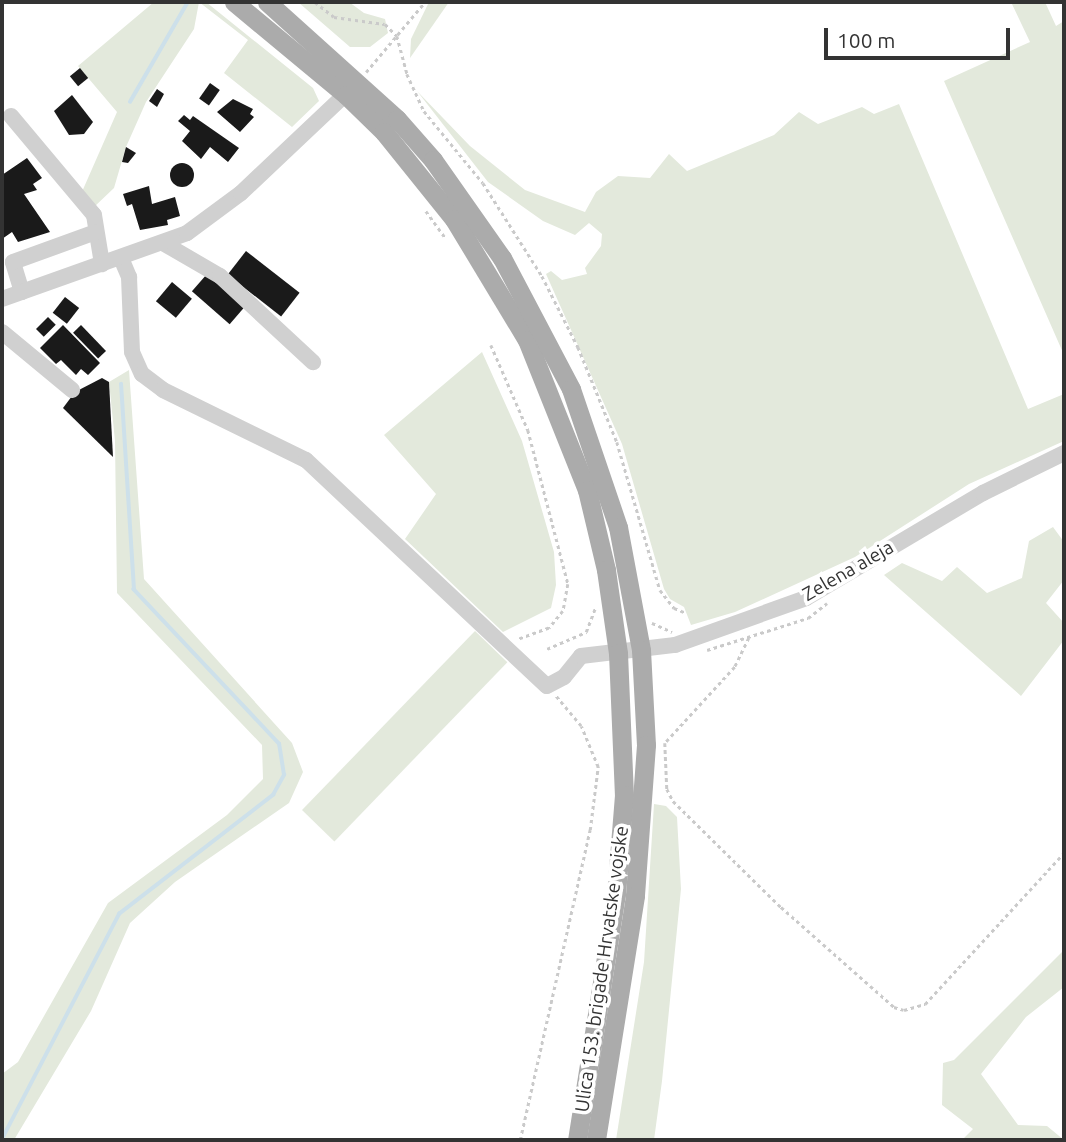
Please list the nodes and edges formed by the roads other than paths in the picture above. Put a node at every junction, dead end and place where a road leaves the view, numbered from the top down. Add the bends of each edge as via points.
1 (234, 2) edge
2 (267, 2) edge
3 (353, 88) junction
4 (10, 116) dead end
5 (96, 232) junction
6 (163, 243) junction
7 (121, 258) junction
8 (102, 264) junction
9 (22, 292) junction
10 (2, 299) edge
11 (2, 332) edge
12 (313, 362) dead end
13 (72, 390) dead end
14 (1064, 453) edge
15 (641, 650) junction
16 (618, 653) junction
17 (577, 1140) edge
18 (596, 1140) edge

1 - 3 main road, Ulica 153. brigade Hrvatske vojske
2 - 3 main road, Ulica 153. brigade Hrvatske vojske
3 - 6 street via 241,193 209,219
3 - 15 main road, Ulica 153. brigade Hrvatske vojske via 433,160 467,206 545,333 608,494 627,564
3 - 16 main road, Ulica 153. brigade Hrvatske vojske via 454,219 527,340 587,490 606,570
4 - 5 street via 94,215
5 - 8 street
5 - 9 street via 13,262
6 - 7 street
6 - 12 street via 220,276
7 - 8 street
7 - 16 street, Zelena aleja via 129,277 132,352 142,374 163,390 306,460 547,686 564,677 581,656
8 - 9 street
9 - 10 street
11 - 13 street
14 - 15 street, Zelena aleja via 983,493 806,598 675,645
15 - 16 street, Zelena aleja
15 - 18 main road, Ulica 153. brigade Hrvatske vojske via 646,745 641,835
16 - 17 main road, Ulica 153. brigade Hrvatske vojske via 622,836

